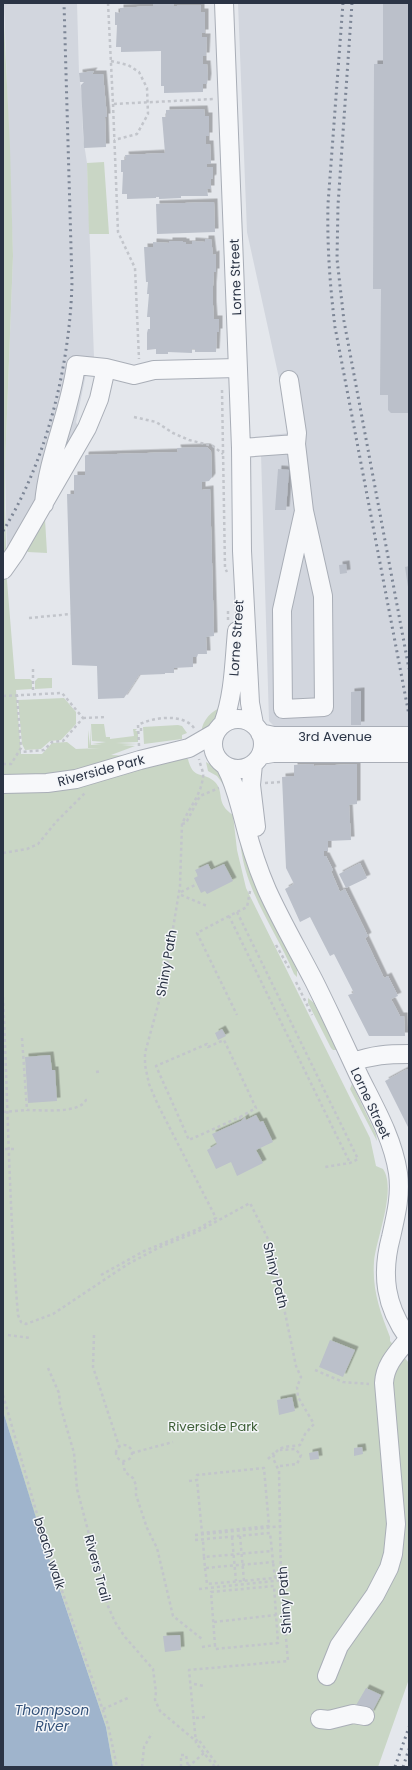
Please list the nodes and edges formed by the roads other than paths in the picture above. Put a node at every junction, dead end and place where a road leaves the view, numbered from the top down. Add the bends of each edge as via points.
1 (224, 3) edge
2 (106, 368) junction
3 (238, 368) junction
4 (289, 380) dead end
5 (296, 444) junction
6 (230, 452) junction
7 (44, 504) junction
8 (304, 512) junction
9 (242, 551) junction
10 (3, 570) edge
11 (219, 728) junction
12 (257, 729) junction
13 (409, 736) edge
14 (173, 753) junction
15 (409, 753) edge
16 (257, 760) junction
17 (222, 764) junction
18 (10, 784) edge
19 (256, 885) junction
20 (409, 1054) edge
21 (353, 1062) junction
22 (409, 1338) edge
23 (327, 1676) dead end
24 (365, 1716) dead end
25 (320, 1720) dead end

1 - 3 street, Lorne Street
2 - 3 street via 137,375 154,370
2 - 7 street via 87,428
2 - 7 street via 76,365 67,410 46,481
3 - 6 street, Lorne Street
4 - 5 street via 297,433
5 - 6 street via 260,445
5 - 8 street
6 - 9 street, Lorne Street
7 - 10 street
8 - 8 street via 282,610 283,709 324,707 324,596
9 - 11 street, Lorne Street via 232,689 230,702
9 - 12 street, Lorne Street via 250,703
11 - 12 street via 235,719 241,719
11 - 14 street, Riverside Park via 189,748
11 - 17 street via 212,747
12 - 13 street, 3rd Avenue via 274,736
12 - 16 street via 263,740
14 - 17 street, Riverside Park via 199,755
14 - 18 street, Riverside Park via 150,757 76,779
15 - 16 street, 3rd Avenue via 274,753
16 - 17 street via 240,770
16 - 19 street, Lorne Street via 252,794
17 - 19 street, Lorne Street via 235,786
19 - 21 street, Lorne Street
20 - 21 street via 376,1055
21 - 22 street, Lorne Street via 395,1158 398,1204 388,1253 386,1283 388,1299 395,1316
22 - 23 street via 387,1368 384,1386 396,1524 393,1554 375,1595 339,1646
24 - 25 street via 353,1714

